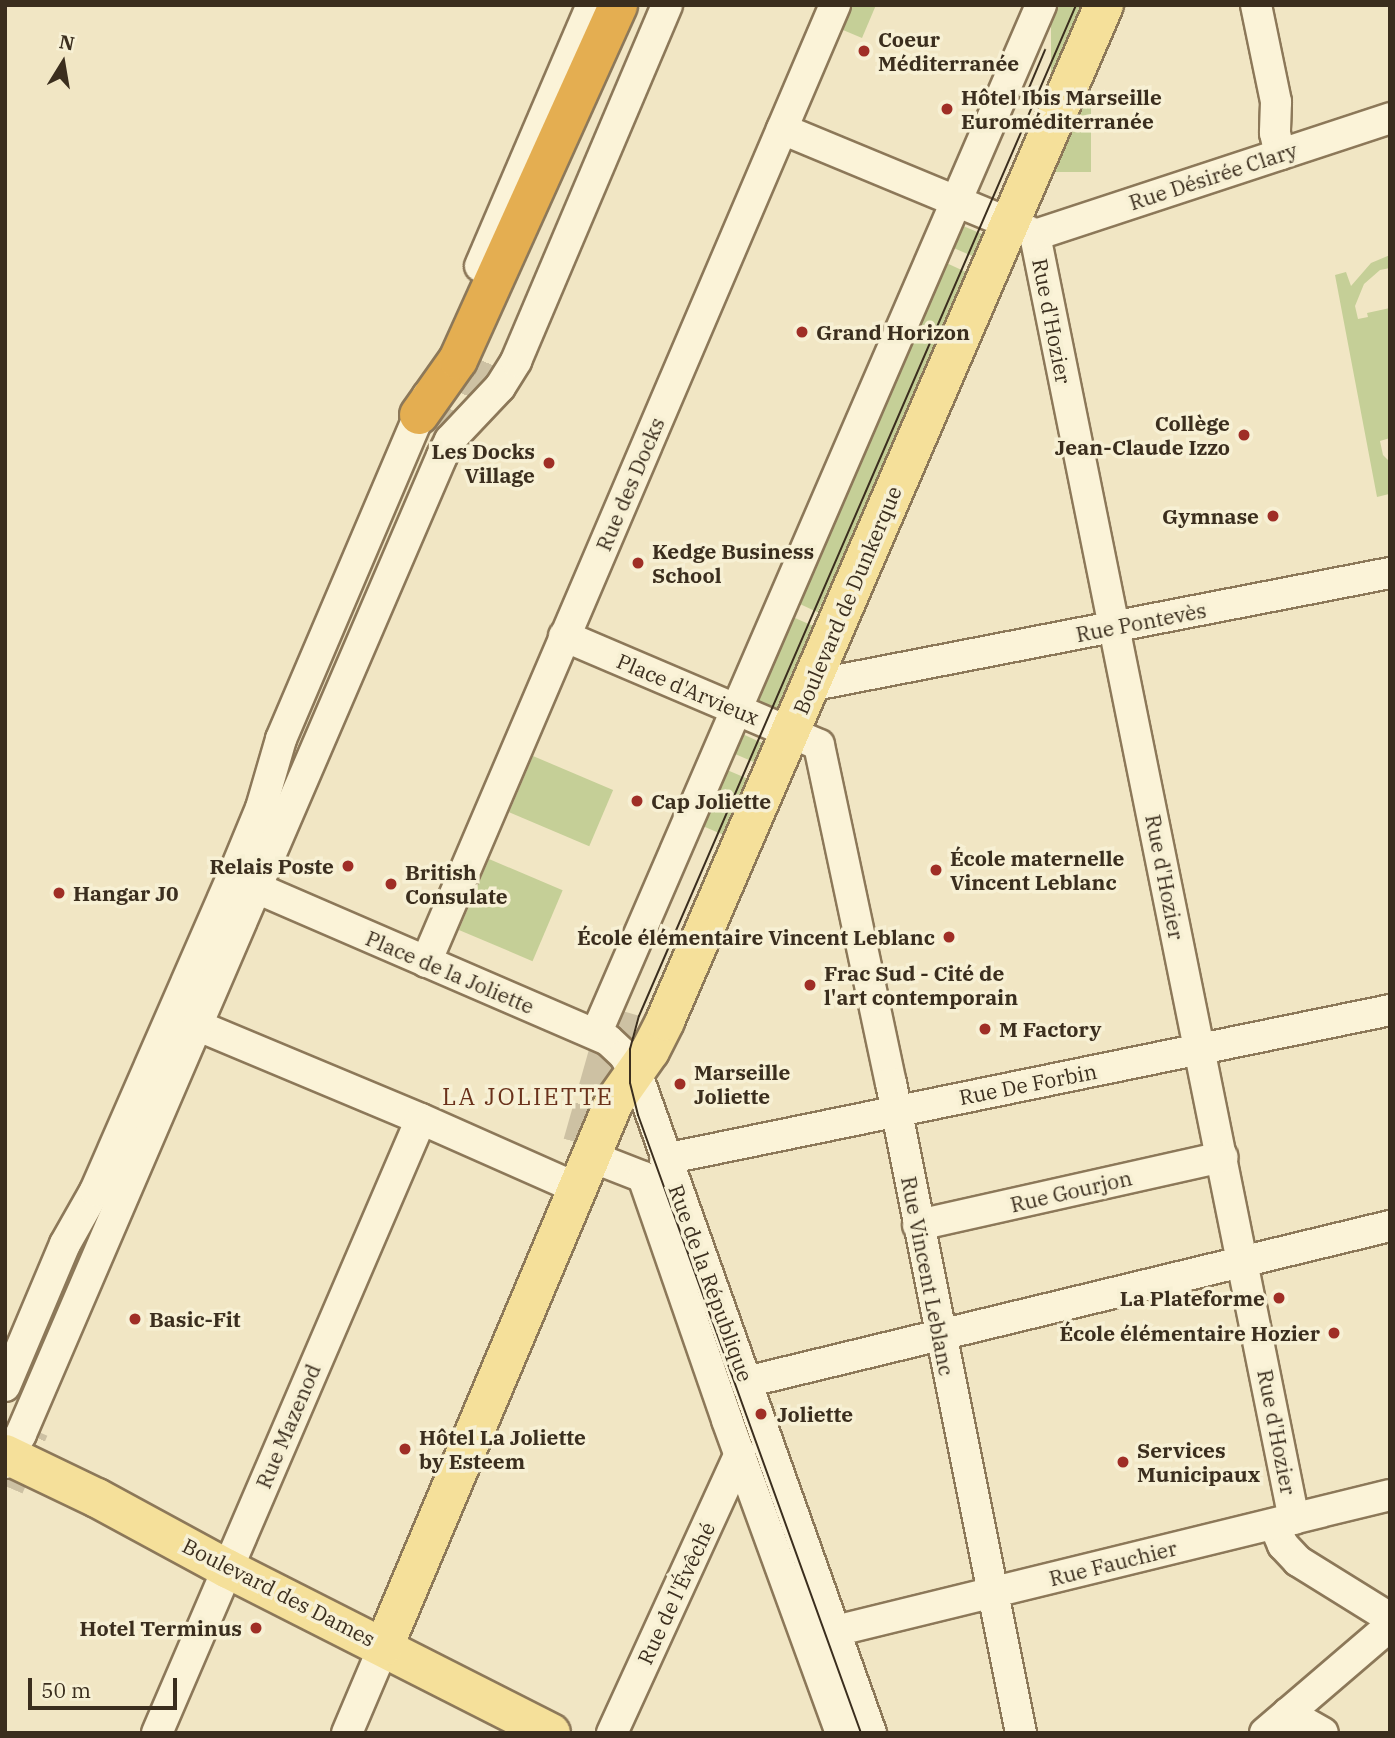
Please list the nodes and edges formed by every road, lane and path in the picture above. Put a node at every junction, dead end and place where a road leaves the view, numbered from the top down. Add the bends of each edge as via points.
1 (592, 5) edge
2 (618, 5) edge
3 (639, 5) edge
4 (667, 5) edge
5 (835, 5) edge
6 (1041, 5) edge
7 (1104, 5) edge
8 (1256, 5) edge
9 (1390, 118) edge
10 (782, 129) junction
11 (1280, 154) junction
12 (957, 202) junction
13 (1022, 229) junction
14 (487, 354) tunnel mouth
15 (419, 415) junction
16 (1390, 573) edge
17 (1114, 628) junction
18 (564, 636) junction
19 (809, 686) junction
20 (738, 710) junction
21 (790, 732) junction
22 (835, 819) joint
23 (244, 883) junction
24 (426, 962) junction
25 (1390, 1010) edge
26 (184, 1020) junction
27 (596, 1034) junction
28 (1199, 1049) junction
29 (634, 1070) junction
30 (896, 1112) junction
31 (421, 1119) junction
32 (1223, 1157) junction
33 (666, 1159) junction
34 (585, 1173) junction
35 (918, 1225) junction
36 (1390, 1226) edge
37 (1243, 1261) junction
38 (939, 1334) junction
39 (746, 1382) junction
40 (5, 1386) edge
41 (740, 1453) junction
42 (7, 1458) edge
43 (1390, 1495) edge
44 (1284, 1521) junction
45 (228, 1569) junction
46 (991, 1593) junction
47 (1390, 1618) edge
48 (1390, 1626) edge
49 (835, 1631) junction
50 (384, 1646) junction
51 (1288, 1713) junction
52 (866, 1731) edge
53 (157, 1733) edge
54 (348, 1733) edge
55 (551, 1733) edge
56 (612, 1733) edge
57 (1021, 1733) edge
58 (1265, 1733) edge
59 (1323, 1733) edge

1 - 15 street
2 - 15 highway via 458,360
3 - 14 highway
4 - 23 street via 516,361 442,456
5 - 10 street, Rue des Docks
6 - 12 street
7 - 13 main road, Boulevard de Dunkerque
8 - 11 street via 1276,102
9 - 11 street, Rue Désirée Clary
10 - 12 street
10 - 18 street, Rue des Docks
11 - 13 street, Rue Désirée Clary
12 - 13 street
12 - 20 street
13 - 17 street, Rue d'Hozier
13 - 19 main road, Boulevard de Dunkerque
15 - 23 street via 281,739
16 - 17 street, Rue Pontevès
17 - 19 street, Rue Pontevès
17 - 28 street, Rue d'Hozier
18 - 20 street, Place d'Arvieux
18 - 24 street, Rue des Docks
19 - 21 main road, Boulevard de Dunkerque
20 - 21 street, Place d'Arvieux
20 - 27 street
21 - 22 street, Place d'Arvieux via 819,745
21 - 29 main road, Boulevard de Dunkerque via 654,1044
22 - 30 street, Rue Vincent Leblanc
23 - 24 street, Place de la Joliette
23 - 26 street
24 - 27 street, Place de la Joliette
25 - 28 street, Rue De Forbin
26 - 31 street
26 - 40 street via 65,1244
26 - 42 street
27 - 29 street, Place de la Joliette via 617,1047
28 - 30 street, Rue De Forbin
28 - 32 street, Rue d'Hozier
29 - 33 street, Rue de la République
29 - 34 main road, Boulevard de Dunkerque via 618,1093
30 - 33 street, Rue De Forbin
30 - 35 street, Rue Vincent Leblanc
31 - 34 street
31 - 45 street, Rue Mazenod
32 - 35 street, Rue Gourjon
32 - 37 street, Rue d'Hozier
33 - 39 street, Rue de la République
34 - 41 street, Rue de la République via 643,1177
34 - 50 main road, Boulevard de Dunkerque
35 - 38 street, Rue Vincent Leblanc
36 - 37 street
37 - 38 street
37 - 44 street, Rue d'Hozier
38 - 39 street
38 - 46 street, Rue Vincent Leblanc
39 - 49 street, Rue de la République
41 - 52 street, Rue de la République
41 - 56 street, Rue de l'Évêché
42 - 45 main road, Boulevard des Dames via 97,1498
43 - 44 street, Rue Fauchier
44 - 46 street, Rue Fauchier
44 - 47 street, Rue d'Hozier via 1283,1545 1298,1561
45 - 50 main road, Boulevard des Dames
45 - 53 street, Rue Mazenod
46 - 49 street, Rue Fauchier
46 - 57 street, Rue Vincent Leblanc
48 - 51 street
49 - 52 street, Rue de la République
50 - 54 street
50 - 55 main road, Boulevard des Dames
51 - 58 street
51 - 59 street

